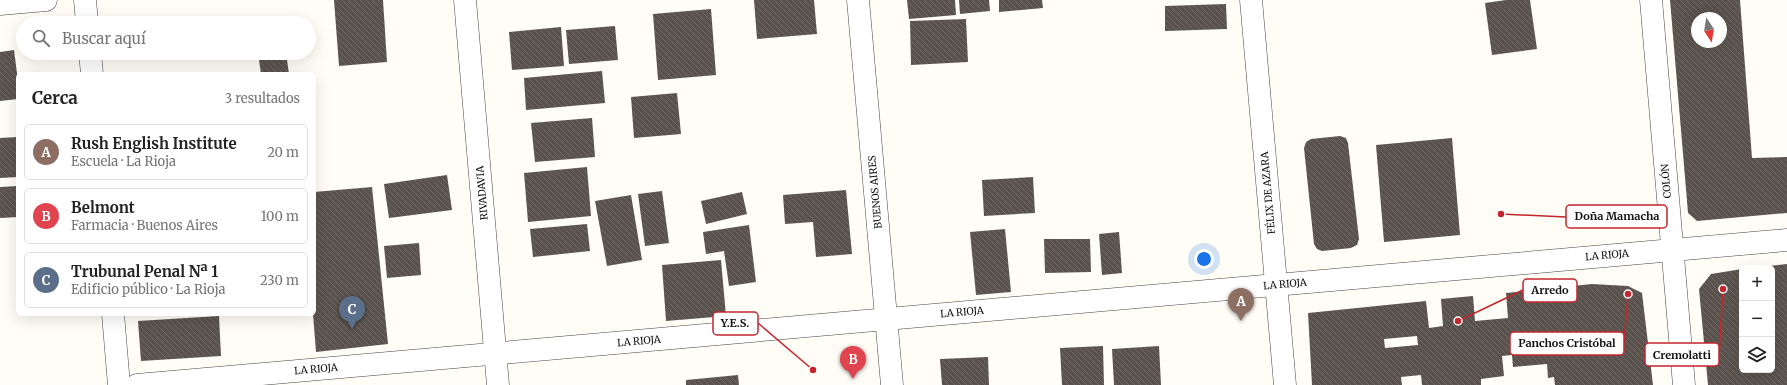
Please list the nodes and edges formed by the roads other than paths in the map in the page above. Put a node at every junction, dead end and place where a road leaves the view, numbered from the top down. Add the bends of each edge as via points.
1 (46, 0) edge
2 (85, 0) edge
3 (465, 0) edge
4 (858, 0) edge
5 (1251, 0) edge
6 (1650, 0) edge
7 (0, 4) edge
8 (86, 16) edge
9 (91, 60) edge
10 (92, 72) edge
11 (1787, 240) edge
12 (1672, 250) junction
13 (1276, 285) junction
14 (113, 316) edge
15 (886, 319) junction
16 (496, 354) junction
17 (119, 385) edge
18 (137, 385) edge
19 (498, 385) edge
20 (892, 385) edge
21 (1285, 385) edge
22 (1684, 385) edge

1 - 7 street
2 - 8 street
3 - 16 street, RIVADAVIA
4 - 15 street, BUENOS AIRES
5 - 13 street, FÉLIX DE AZARA
6 - 12 street, COLÓN
9 - 10 street
11 - 12 street, LA RIOJA
12 - 13 street, LA RIOJA
12 - 22 street, COLÓN
13 - 15 street, LA RIOJA
13 - 21 street, FÉLIX DE AZARA
14 - 17 street
15 - 16 street, LA RIOJA
15 - 20 street, BUENOS AIRES
16 - 18 street, LA RIOJA
16 - 19 street, RIVADAVIA

